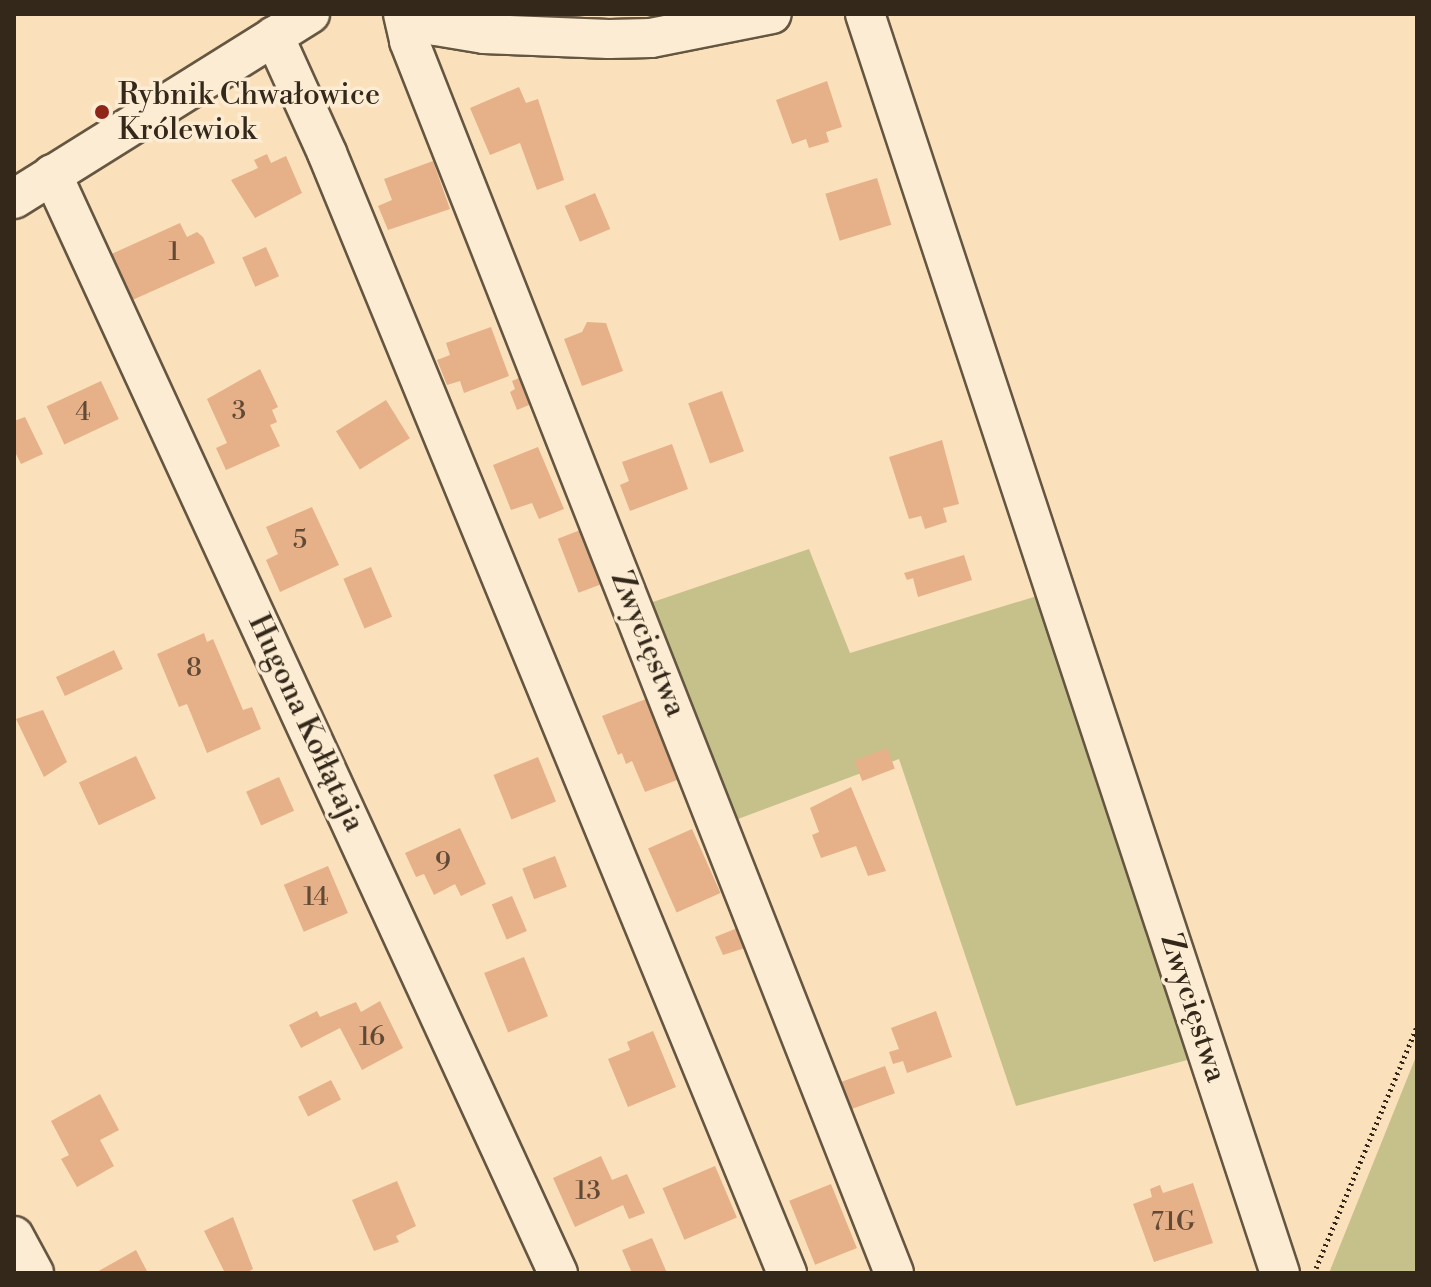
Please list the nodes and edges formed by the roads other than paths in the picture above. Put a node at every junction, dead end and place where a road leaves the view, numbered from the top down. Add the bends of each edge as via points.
1 (310, 14) edge
2 (404, 14) edge
3 (772, 14) edge
4 (865, 14) edge
5 (274, 36) junction
6 (52, 174) junction
7 (14, 199) edge
8 (14, 1236) edge
9 (34, 1273) edge
10 (558, 1273) edge
11 (787, 1273) edge
12 (894, 1273) edge
13 (1280, 1273) edge

1 - 5 street
2 - 3 street, Zwycięstwa via 484,34 609,39 651,38
2 - 12 street, Zwycięstwa via 409,41
4 - 13 street, Zwycięstwa
5 - 6 street
5 - 11 street via 327,153
6 - 7 street
6 - 10 street, Hugona Kołłątaja
8 - 9 street

